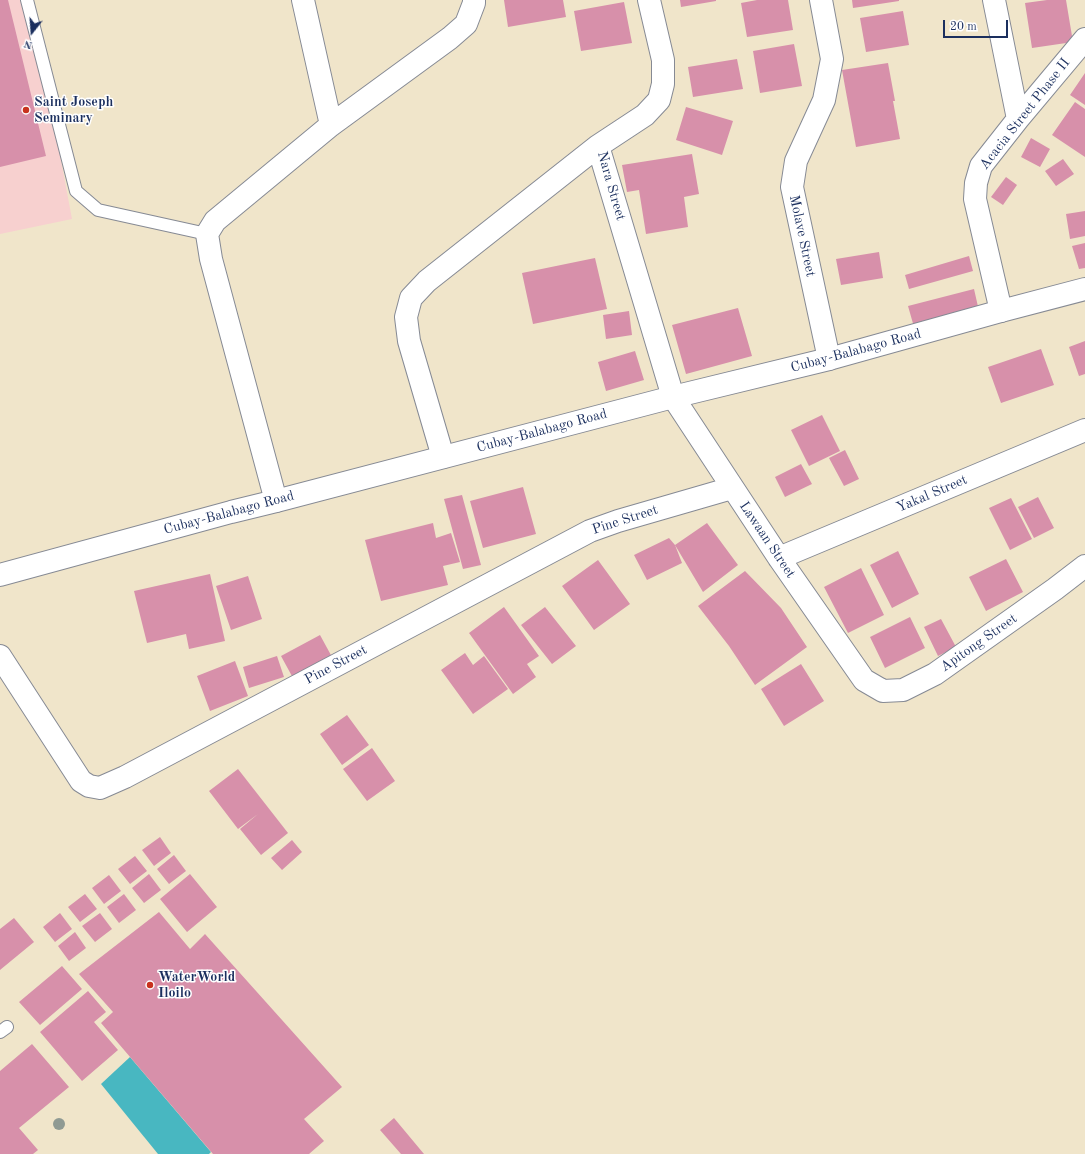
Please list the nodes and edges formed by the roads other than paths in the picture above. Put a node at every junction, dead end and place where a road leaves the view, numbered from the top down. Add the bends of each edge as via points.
1 (27, 0) edge
2 (303, 0) edge
3 (474, 0) edge
4 (649, 0) edge
5 (821, 0) edge
6 (994, 0) edge
7 (1085, 39) edge
8 (1018, 119) junction
9 (331, 125) junction
10 (598, 146) junction
11 (207, 234) junction
12 (1085, 289) edge
13 (1001, 311) junction
14 (829, 359) junction
15 (673, 397) junction
16 (1085, 430) edge
17 (443, 457) junction
18 (732, 488) junction
19 (276, 501) junction
20 (778, 558) junction
21 (1085, 566) edge
22 (0, 576) edge
23 (0, 656) edge
24 (864, 680) joint

1 - 11 lane via 76,191 98,210
2 - 9 street
3 - 9 street via 466,24 450,38
4 - 10 street, Nara Street via 663,60 663,84 659,100 645,115
5 - 14 street, Molave Street via 832,59 824,100 796,161 792,187
6 - 8 street
7 - 8 street, Acacia Street Phase II
8 - 13 street, Acacia Street Phase II via 981,166 976,183 975,199
9 - 11 street via 215,221
10 - 15 street, Nara Street
10 - 17 street via 426,281 410,298 406,317 409,341
11 - 19 street via 211,258
12 - 13 street, Cubay-Balabago Road
13 - 14 street, Cubay-Balabago Road
14 - 15 street, Cubay-Balabago Road
15 - 17 street, Cubay-Balabago Road
15 - 18 street, Lawaan Street
16 - 20 street, Yakal Street
17 - 19 street, Cubay-Balabago Road
18 - 20 street, Lawaan Street
18 - 23 street, Pine Street via 590,531 100,788 81,781
19 - 22 street, Cubay-Balabago Road
20 - 24 street, Lawaan Street
21 - 24 street, Apitong Street via 935,674 903,690 883,691

